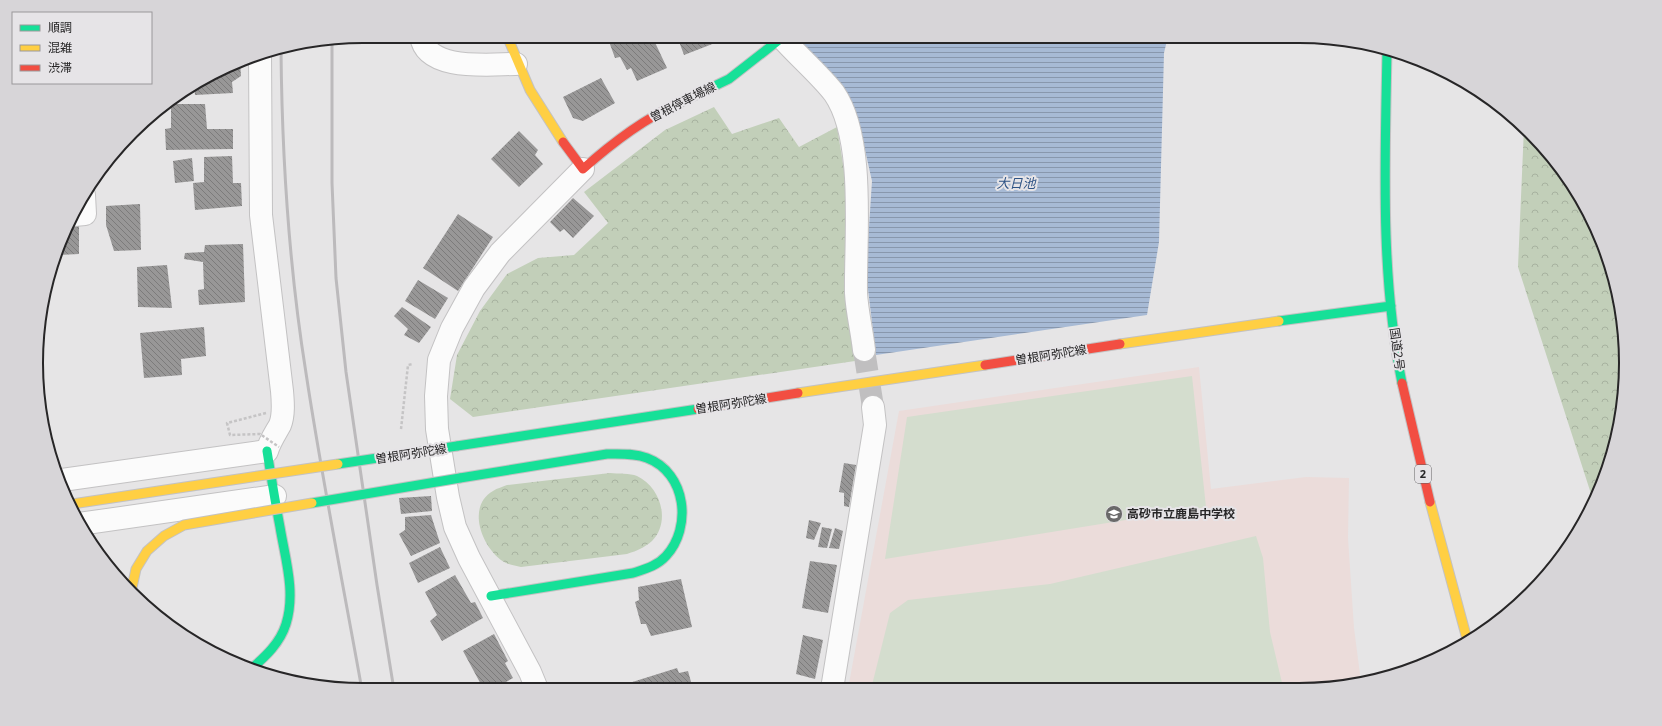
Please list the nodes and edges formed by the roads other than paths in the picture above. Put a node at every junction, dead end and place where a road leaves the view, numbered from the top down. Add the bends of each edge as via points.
1 (422, 43) edge
2 (508, 43) edge
3 (775, 43) edge
4 (788, 43) edge
5 (1387, 55) edge
6 (260, 60) edge
7 (516, 64) junction
8 (583, 169) junction
9 (84, 207) edge
10 (80, 214) edge
11 (1391, 306) junction
12 (864, 350) tunnel mouth
13 (873, 407) tunnel mouth
14 (273, 449) junction
15 (65, 480) edge
16 (275, 496) junction
17 (75, 503) edge
18 (86, 523) edge
19 (132, 584) edge
20 (491, 596) junction
21 (1466, 636) edge
22 (257, 665) edge
23 (534, 683) edge
24 (833, 683) edge

1 - 7 street via 437,58 461,64
2 - 7 main road
3 - 8 main road, 曽根停車場線 via 728,79 638,125
4 - 12 street via 834,94 852,141 856,168 856,295
5 - 11 main road, 国道2号 / 2 via 1385,168
6 - 14 street via 261,215 283,409 280,424 272,437
7 - 8 main road via 539,109
8 - 20 street via 500,253 474,288 452,328 439,360 436,429 448,497 455,527
9 - 10 street via 84,214
11 - 17 main road, 曽根阿弥陀線, bridge via 1177,335
11 - 21 main road, 国道2号 / 2 via 1400,372 1431,508
13 - 24 street via 875,425
14 - 15 street
14 - 16 main road
16 - 18 street
16 - 22 main road via 289,574 290,612 277,643 266,658
19 - 20 main road, bridge via 135,570 142,556 154,542 184,525 607,454 631,454 651,459 675,482 681,498 683,518 680,534 670,552 652,567 633,574
20 - 23 street

